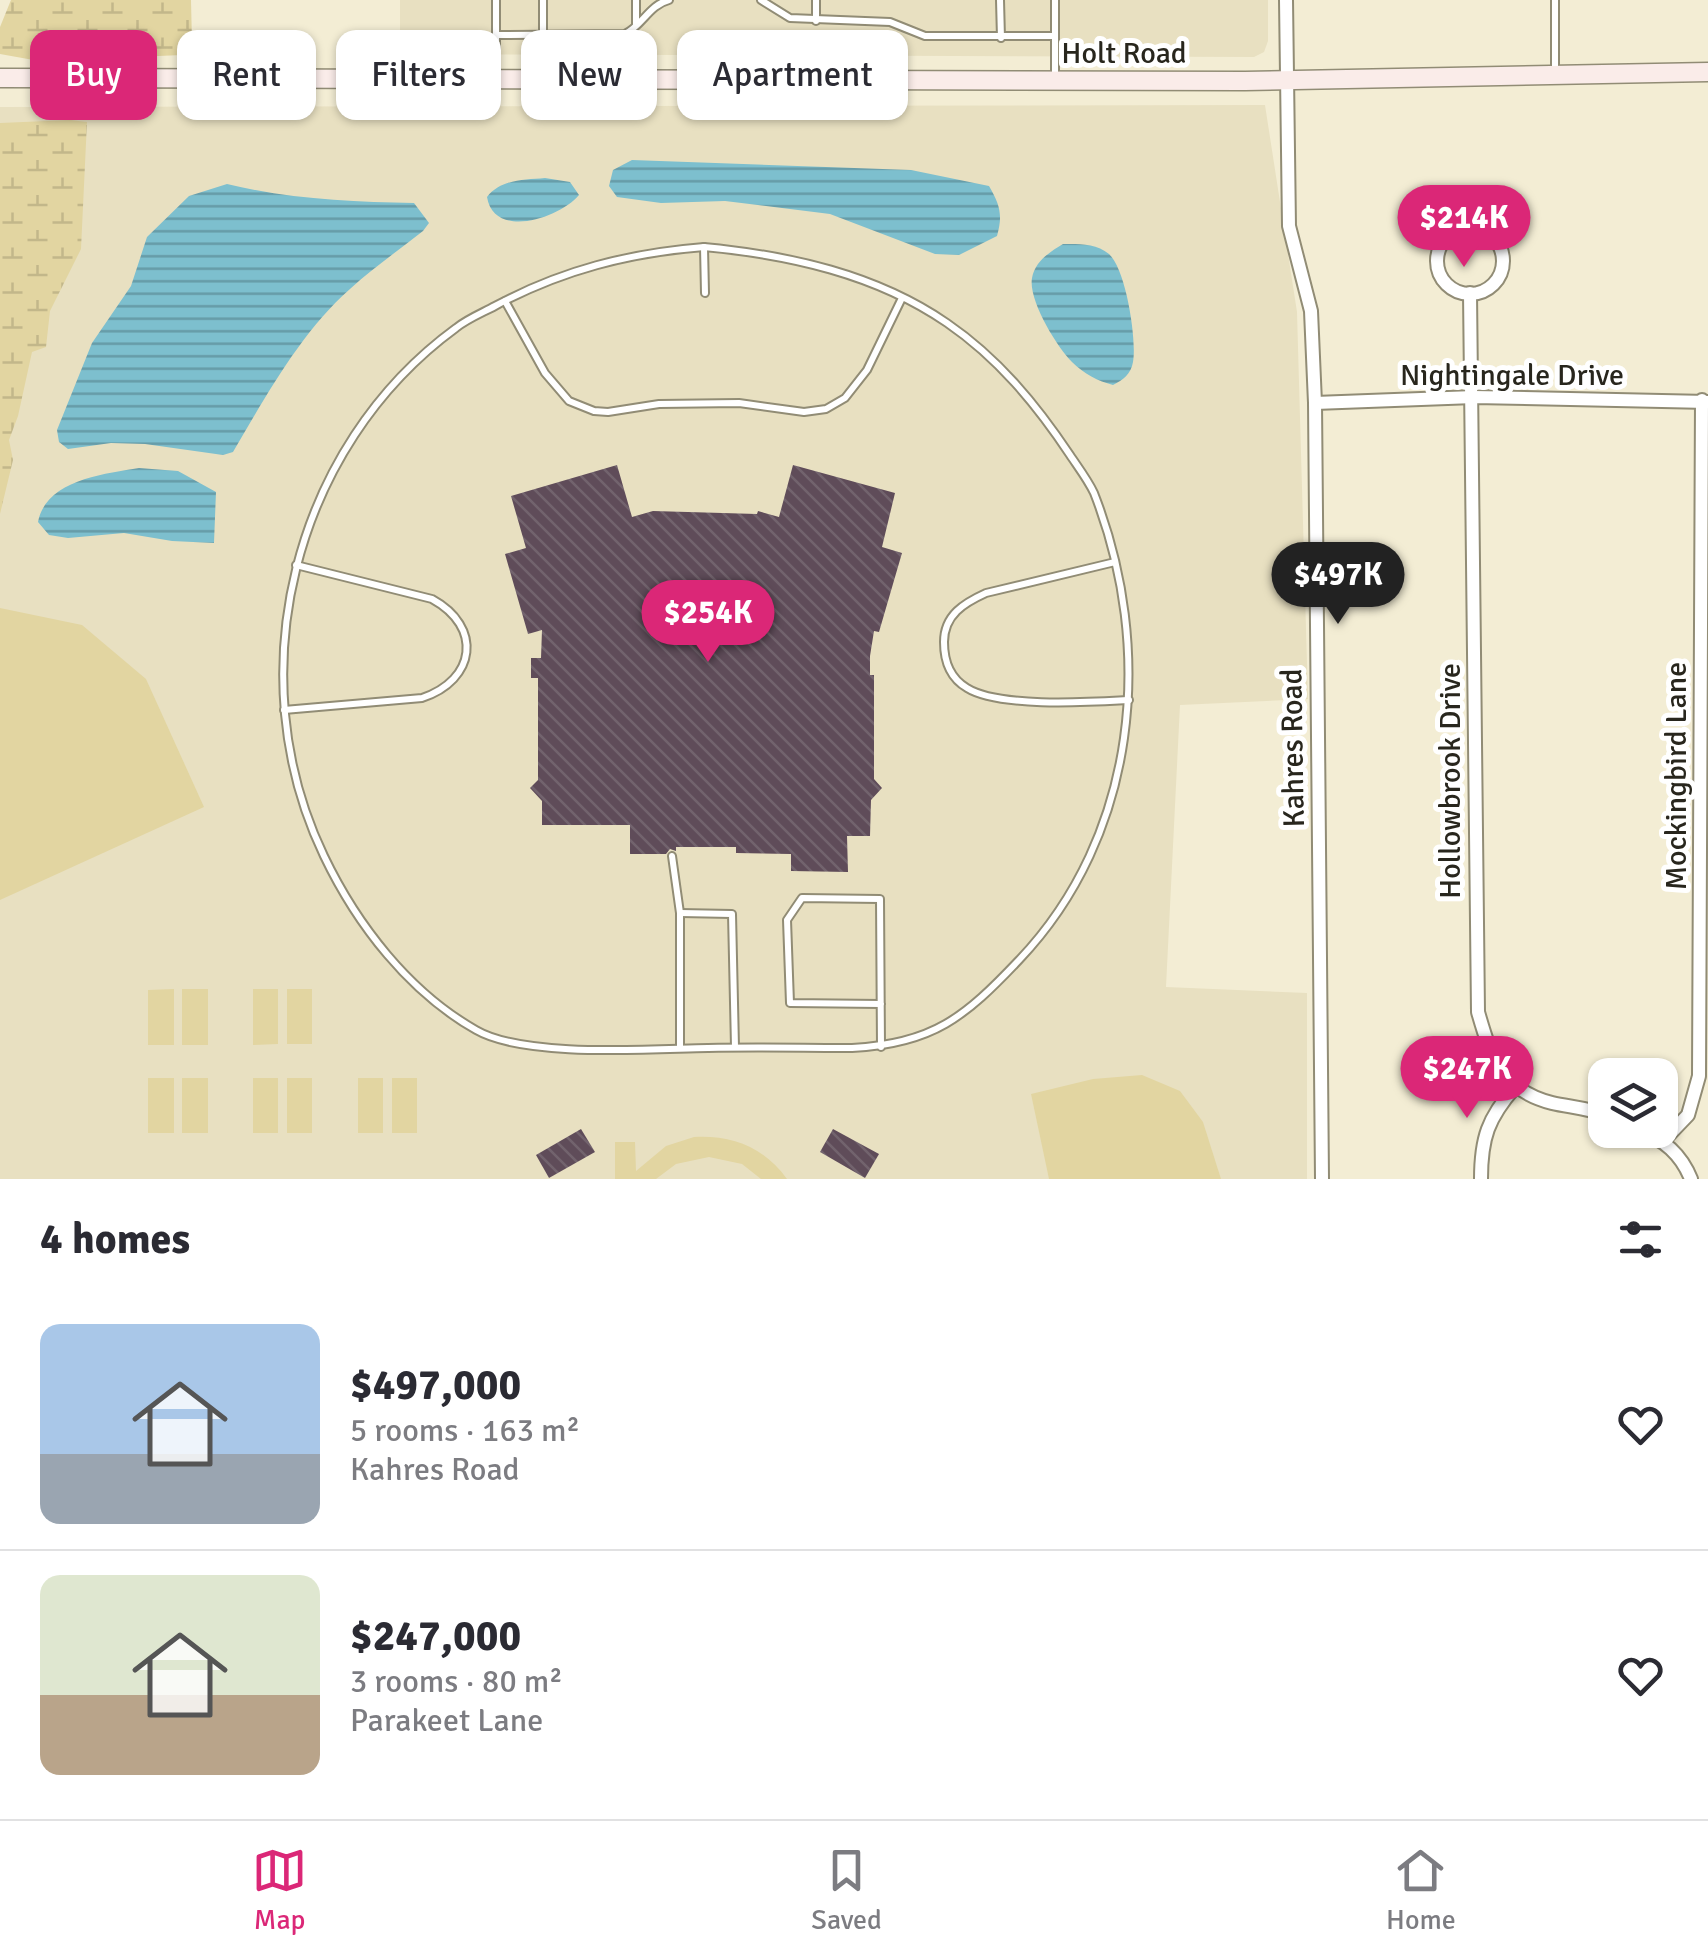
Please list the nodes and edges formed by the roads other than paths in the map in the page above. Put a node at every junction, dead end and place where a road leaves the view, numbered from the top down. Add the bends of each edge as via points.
1 (496, 0) edge
2 (543, 0) edge
3 (636, 0) edge
4 (669, 0) edge
5 (762, 0) edge
6 (816, 0) edge
7 (1000, 0) edge
8 (1055, 0) edge
9 (1286, 0) edge
10 (1555, 0) edge
11 (816, 21) junction
12 (636, 26) junction
13 (496, 30) edge
14 (543, 30) edge
15 (630, 30) edge
16 (1056, 36) junction
17 (1001, 38) junction
18 (1708, 72) edge
19 (1555, 76) junction
20 (0, 78) edge
21 (1055, 80) junction
22 (1285, 80) junction
23 (336, 81) edge
24 (501, 82) edge
25 (704, 247) junction
26 (705, 293) dead end
27 (1470, 293) junction
28 (902, 298) junction
29 (505, 300) junction
30 (1474, 397) junction
31 (1705, 401) edge
32 (1315, 404) junction
33 (1116, 562) junction
34 (296, 565) junction
35 (1129, 700) junction
36 (284, 710) junction
37 (672, 856) dead end
38 (680, 913) junction
39 (882, 1004) junction
40 (881, 1047) junction
41 (680, 1048) junction
42 (735, 1048) junction
43 (1512, 1085) junction
44 (1588, 1111) edge
45 (1678, 1125) edge
46 (1671, 1148) edge
47 (1322, 1179) edge
48 (1481, 1179) edge
49 (1691, 1179) edge

1 - 13 lane
2 - 14 lane
3 - 12 lane
4 - 12 lane via 655,4
5 - 11 lane via 790,18
6 - 11 lane
7 - 17 lane
8 - 16 lane
9 - 22 street, Kahres Road
10 - 19 lane
11 - 17 lane via 890,22 925,36
12 - 15 lane
16 - 17 lane
16 - 21 lane
18 - 19 main road, Holt Road
19 - 22 main road, Holt Road
20 - 23 main road, Holt Road
21 - 22 main road, Holt Road
21 - 24 main road, Holt Road
22 - 32 street, Kahres Road via 1290,226 1310,311
25 - 26 lane
25 - 28 lane via 810,262
25 - 29 lane via 612,260 554,276
27 - 27 street via 1446,283 1439,272 1438,254 1448,236 1464,228 1492,236 1504,263 1494,283
27 - 30 street, Hollowbrook Drive
28 - 29 lane via 867,370 845,398 804,412 738,404 594,411 569,401 545,373
28 - 33 lane via 979,347 1023,390 1093,490
29 - 34 lane via 456,327 376,404 339,459
30 - 31 street, Nightingale Drive
30 - 32 street, Nightingale Drive
30 - 43 street, Hollowbrook Drive via 1478,1012
31 - 45 street, Mockingbird Lane via 1699,1076 1688,1115
32 - 47 street, Kahres Road
33 - 35 lane via 1127,617
33 - 35 lane via 966,602 950,615 944,658 953,676 984,696
34 - 36 lane via 282,642
34 - 36 lane via 432,599 461,623 467,654 454,681 422,698
35 - 40 lane via 1110,804 1050,925 951,1021 922,1038
36 - 41 lane via 304,815 337,883 384,952 430,996 478,1032 530,1048
37 - 38 lane
38 - 41 lane
38 - 42 lane via 732,914
39 - 39 lane via 880,899 802,898 787,920 790,1003
39 - 40 lane
40 - 42 lane
41 - 42 lane
43 - 44 street
43 - 48 street via 1485,1134
46 - 49 street

